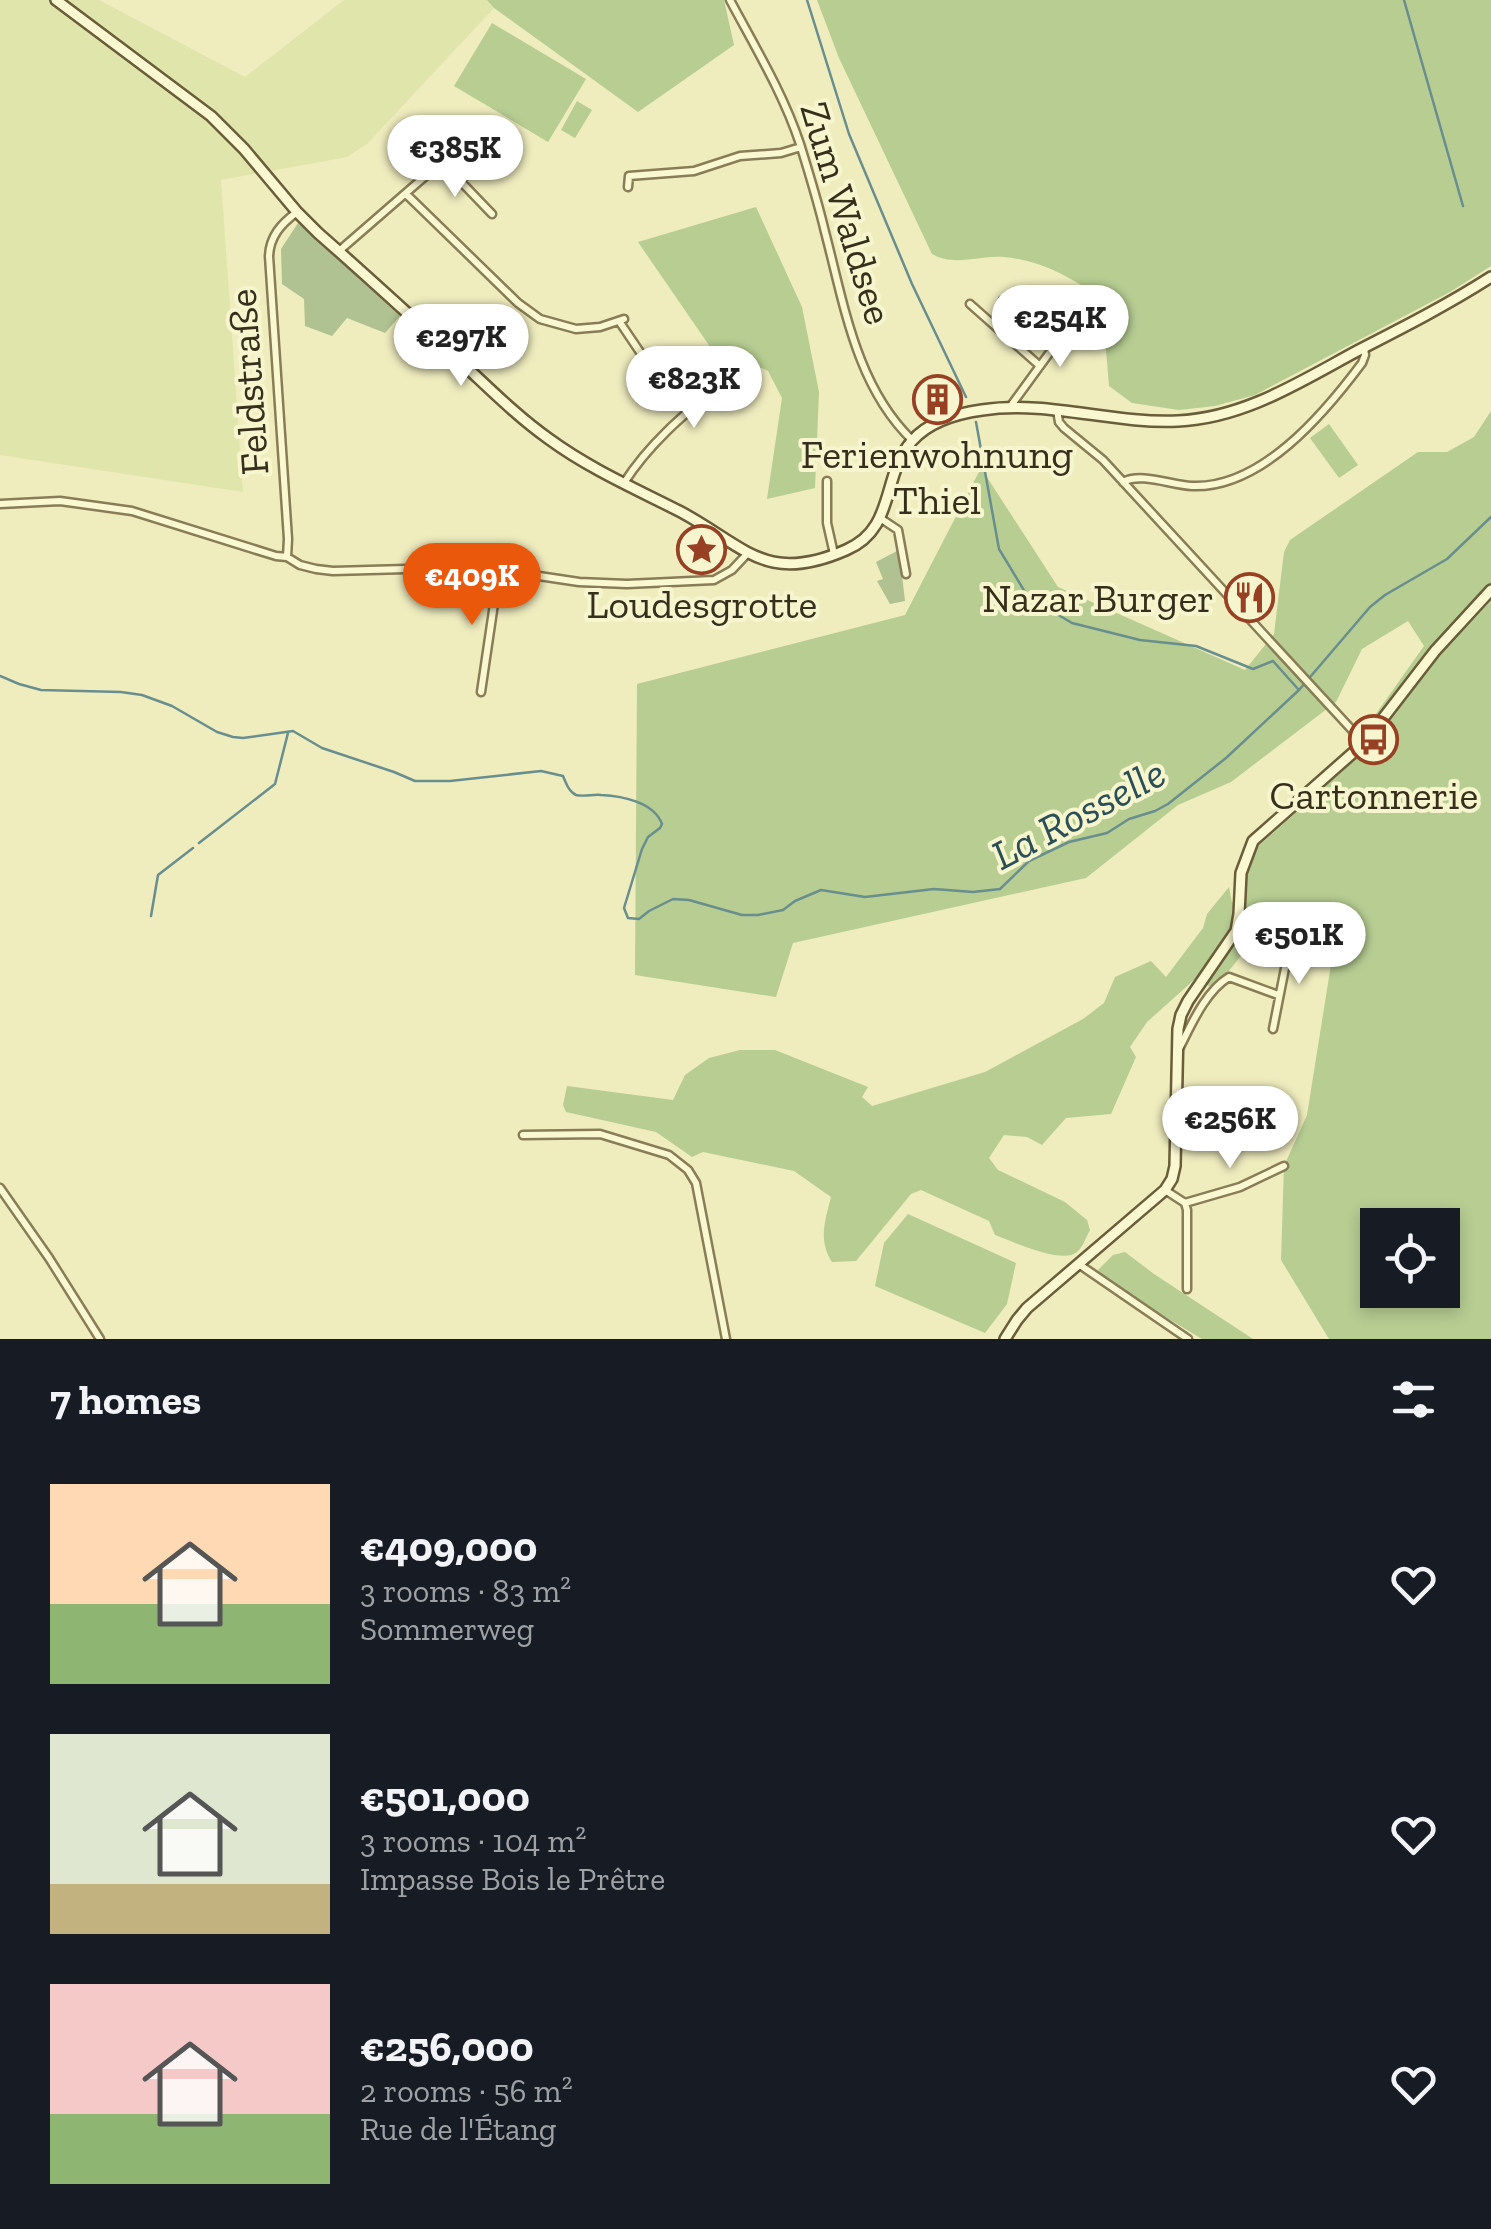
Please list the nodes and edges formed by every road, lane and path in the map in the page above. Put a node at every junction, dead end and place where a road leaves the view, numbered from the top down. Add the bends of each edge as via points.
1 (56, 0) edge
2 (730, 0) edge
3 (801, 147) junction
4 (450, 154) junction
5 (485, 157) junction
6 (442, 162) junction
7 (461, 180) junction
8 (628, 187) dead end
9 (406, 194) junction
10 (297, 212) junction
11 (492, 214) dead end
12 (338, 251) junction
13 (1491, 276) edge
14 (1003, 300) dead end
15 (970, 304) dead end
16 (1080, 311) dead end
17 (1061, 338) junction
18 (1364, 348) junction
19 (1040, 366) junction
20 (724, 381) dead end
21 (1010, 407) junction
22 (689, 410) junction
23 (1057, 410) junction
24 (912, 440) junction
25 (826, 482) dead end
26 (1123, 482) junction
27 (624, 484) junction
28 (0, 504) edge
29 (880, 518) junction
30 (747, 554) junction
31 (834, 555) junction
32 (287, 557) junction
33 (499, 570) junction
34 (906, 574) dead end
35 (1491, 590) edge
36 (481, 692) dead end
37 (1364, 742) junction
38 (1281, 958) dead end
39 (1278, 996) junction
40 (1273, 1029) dead end
41 (1178, 1052) junction
42 (523, 1135) dead end
43 (1284, 1166) dead end
44 (0, 1188) edge
45 (1165, 1190) junction
46 (1185, 1203) junction
47 (1080, 1265) junction
48 (1186, 1288) dead end
49 (100, 1339) edge
50 (726, 1339) edge
51 (1005, 1339) edge
52 (1188, 1339) edge

1 - 10 main road via 211,116
2 - 3 street, Zum Waldsee
3 - 8 street via 740,156 694,172 630,176
3 - 24 street, Zum Waldsee via 853,340 873,386
4 - 5 street
4 - 5 street via 487,129 497,144
4 - 6 street
5 - 7 street
6 - 7 street
6 - 9 street
7 - 11 street
9 - 12 street
9 - 22 street via 540,320 576,329 621,320 650,367
10 - 12 main road
10 - 32 street, Feldstraße via 270,245
12 - 27 main road via 536,430
13 - 18 main road
14 - 17 street
15 - 19 street
16 - 17 street
17 - 19 street
18 - 23 main road via 1260,402 1210,417 1162,421
18 - 26 street via 1362,363 1336,395 1260,466 1206,486
19 - 21 street
20 - 22 street
21 - 23 main road
21 - 24 main road via 943,419
22 - 27 street
23 - 26 street via 1064,428
24 - 29 main road via 895,467
25 - 31 street
26 - 37 street
27 - 30 main road
28 - 32 street via 60,502 132,511
29 - 31 main road via 860,544
29 - 34 street via 898,530
30 - 31 main road via 780,564
30 - 33 street via 732,570 705,581 602,584
32 - 33 street via 333,571
33 - 36 street
35 - 37 main road
37 - 41 main road via 1253,841 1241,873 1236,931 1181,1015
38 - 39 street via 1286,963
39 - 40 street
39 - 41 street via 1236,979 1222,981
41 - 45 main road via 1175,1166
42 - 50 street via 600,1134 669,1155 688,1170
43 - 46 street
44 - 49 street
45 - 46 street
45 - 47 main road
46 - 48 street
47 - 51 main road via 1027,1308
47 - 52 street

